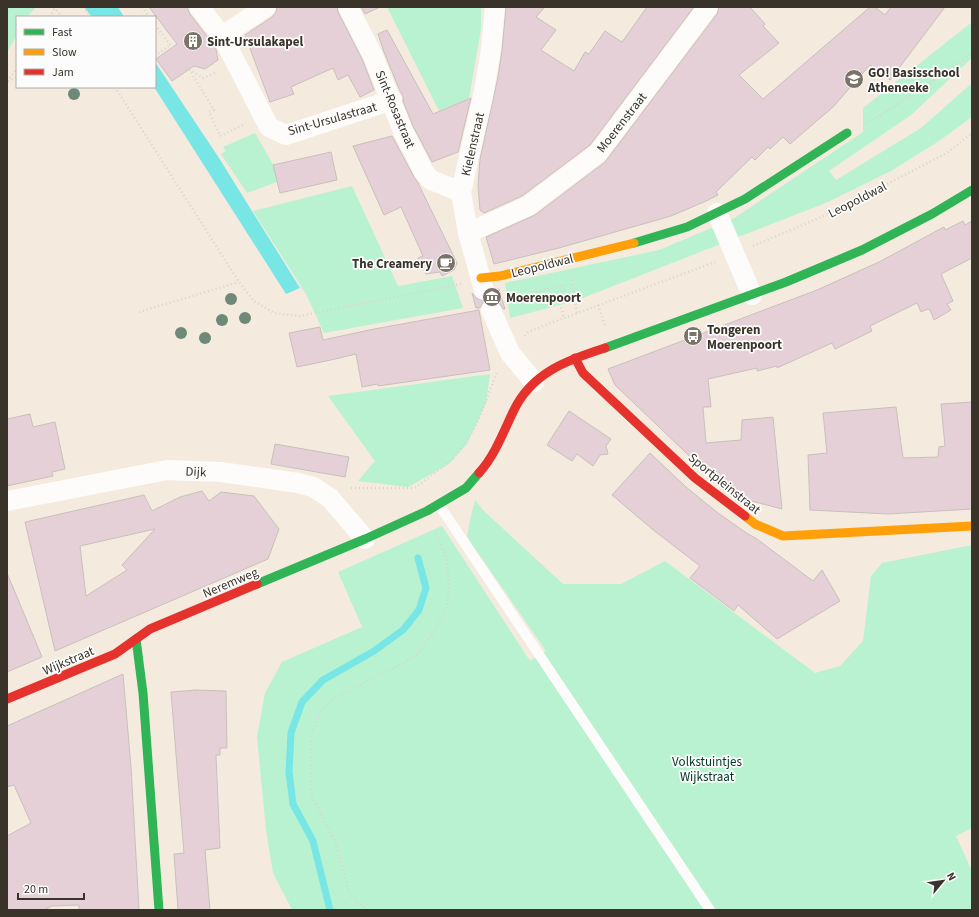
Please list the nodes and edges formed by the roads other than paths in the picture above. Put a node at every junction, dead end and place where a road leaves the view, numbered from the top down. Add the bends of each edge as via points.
1 (199, 7) edge
2 (266, 7) edge
3 (348, 7) edge
4 (495, 7) edge
5 (708, 7) edge
6 (222, 36) junction
7 (392, 100) junction
8 (847, 133) road end
9 (972, 190) edge
10 (461, 192) junction
11 (717, 213) junction
12 (468, 233) junction
13 (483, 284) joint
14 (752, 295) junction
15 (491, 310) dead end
16 (574, 358) junction
17 (534, 382) junction
18 (7, 501) edge
19 (439, 505) junction
20 (972, 526) edge
21 (365, 539) junction
22 (136, 639) junction
23 (7, 699) edge
24 (160, 910) edge
25 (710, 910) edge

1 - 6 street, Sint-Ursulastraat
2 - 6 street
3 - 7 street, Sint-Rosastraat
4 - 10 street, Kielenstraat via 483,96
5 - 12 street, Moerenstraat via 598,153 528,206
6 - 7 street, Sint-Ursulastraat via 269,127 286,135
7 - 10 street, Sint-Rosastraat via 403,131 424,172 431,180
8 - 11 street, Leopoldwal via 745,199
9 - 14 street via 862,250
10 - 12 street, Kielenstraat
11 - 13 street, Leopoldwal via 687,227 645,240 500,276
11 - 14 street
12 - 13 street, Kielenstraat
14 - 16 street
15 - 17 street via 510,353
16 - 17 street
16 - 20 street, Sportpleinstraat via 583,373 695,478 756,524 782,536
17 - 19 street, Neremweg via 513,410 499,444 483,469 466,488
18 - 21 street, Dijk via 167,470 222,472 313,487 330,498
19 - 21 street, Neremweg
19 - 25 lane
21 - 22 street, Neremweg via 150,630
22 - 23 street, Wijkstraat via 115,654
22 - 24 street via 143,692

